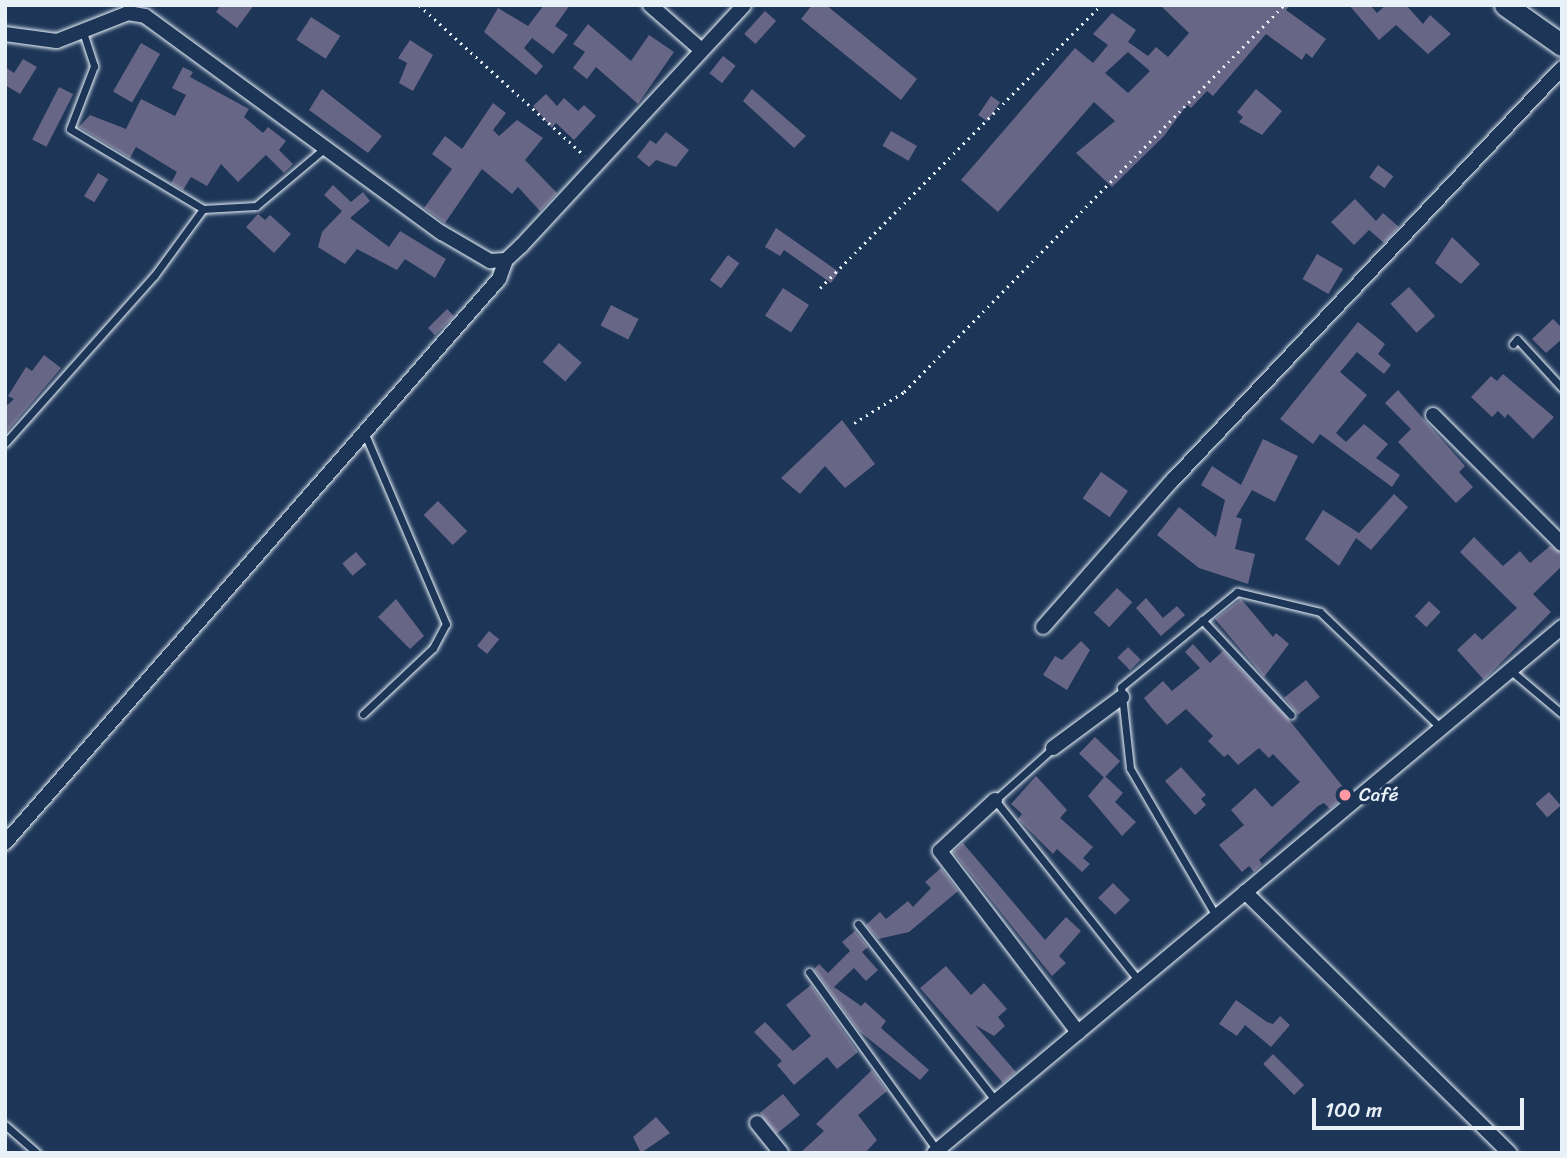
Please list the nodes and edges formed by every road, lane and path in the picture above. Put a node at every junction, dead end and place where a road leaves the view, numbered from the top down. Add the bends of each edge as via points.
1 (419, 5) edge
2 (650, 5) edge
3 (744, 5) edge
4 (1101, 5) edge
5 (1284, 5) edge
6 (1515, 8) edge
7 (125, 9) edge
8 (83, 31) junction
9 (5, 34) edge
10 (1562, 45) edge
11 (700, 49) junction
12 (1562, 68) edge
13 (327, 146) junction
14 (596, 166) junction
15 (203, 209) junction
16 (506, 260) junction
17 (820, 288) dead end
18 (1513, 344) dead end
19 (1562, 388) edge
20 (1433, 415) dead end
21 (854, 423) dead end
22 (364, 432) junction
23 (5, 443) edge
24 (1562, 544) edge
25 (1202, 620) junction
26 (1043, 627) dead end
27 (1562, 627) edge
28 (1510, 670) junction
29 (1122, 697) junction
30 (363, 714) dead end
31 (1562, 714) edge
32 (1291, 715) dead end
33 (1441, 728) junction
34 (1053, 748) joint
35 (995, 800) junction
36 (5, 843) edge
37 (1245, 892) junction
38 (1216, 916) junction
39 (858, 924) dead end
40 (809, 972) dead end
41 (1139, 981) junction
42 (1078, 1032) junction
43 (996, 1101) junction
44 (758, 1123) dead end
45 (5, 1125) edge
46 (935, 1151) edge
47 (37, 1153) edge
48 (781, 1153) edge
49 (1510, 1153) edge

1 - 14 path
2 - 11 street
3 - 11 street
4 - 17 path
5 - 21 path via 904,392
6 - 10 main road
7 - 8 street
7 - 13 street via 145,16
8 - 9 street via 57,41
8 - 15 lane via 94,66 70,128
11 - 14 street
12 - 26 street via 1171,482
13 - 15 lane via 256,206
13 - 16 street via 442,233 490,261
14 - 16 street
15 - 23 lane via 153,276
16 - 22 street via 499,279
18 - 19 lane via 1517,339
20 - 24 street
22 - 30 lane via 446,624 433,648
22 - 36 street
25 - 29 lane via 1121,687
25 - 32 lane
25 - 33 lane via 1237,592 1320,612
27 - 28 street
28 - 31 lane
28 - 33 street
29 - 34 street
29 - 38 lane via 1130,768
33 - 37 street
34 - 35 lane
35 - 41 lane
35 - 42 street via 940,851
37 - 38 street
37 - 49 street
38 - 41 street
39 - 43 lane
40 - 46 lane
41 - 42 street
42 - 43 street
43 - 46 street
44 - 48 street
45 - 47 lane

